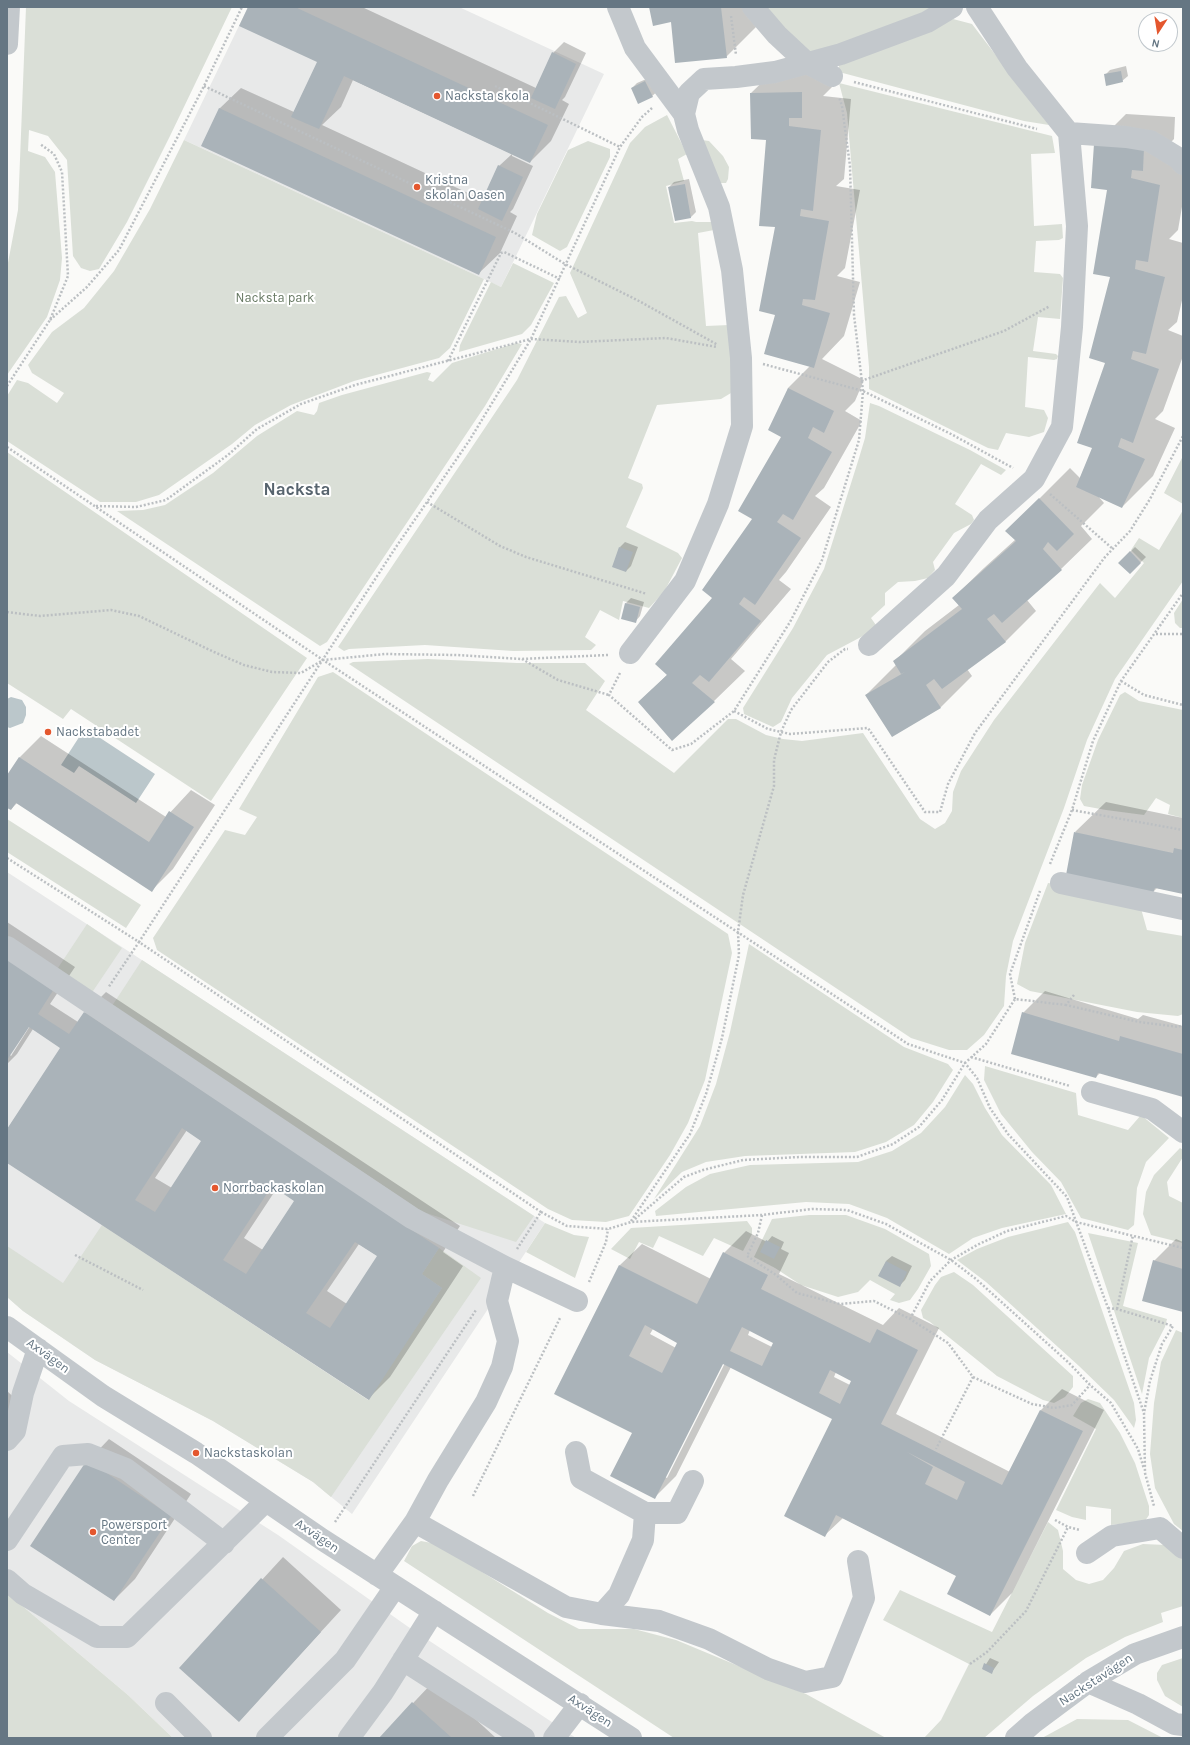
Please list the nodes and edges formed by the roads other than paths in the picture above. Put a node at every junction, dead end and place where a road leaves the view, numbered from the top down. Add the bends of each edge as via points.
1 (9, 7) edge
2 (618, 7) edge
3 (753, 7) edge
4 (952, 7) edge
5 (977, 7) edge
6 (7, 44) edge
7 (807, 63) junction
8 (832, 76) road end
9 (684, 114) junction
10 (1068, 133) junction
11 (1183, 164) edge
12 (869, 645) road end
13 (630, 653) road end
14 (1051, 878) road end
15 (1183, 909) edge
16 (7, 947) edge
17 (1092, 1092) road end
18 (1183, 1132) edge
19 (505, 1267) junction
20 (577, 1301) road end
21 (7, 1327) edge
22 (38, 1349) junction
23 (7, 1440) edge
24 (576, 1452) dead end
25 (693, 1481) dead end
26 (266, 1501) junction
27 (645, 1513) junction
28 (415, 1522) junction
29 (7, 1540) edge
30 (224, 1543) junction
31 (1183, 1548) edge
32 (1087, 1553) dead end
33 (858, 1561) dead end
34 (377, 1575) junction
35 (7, 1580) edge
36 (395, 1587) junction
37 (434, 1611) junction
38 (602, 1614) junction
39 (1183, 1637) edge
40 (403, 1660) junction
41 (1088, 1682) junction
42 (166, 1703) dead end
43 (580, 1704) junction
44 (1183, 1725) edge
45 (625, 1736) edge
46 (201, 1738) edge
47 (267, 1738) edge
48 (349, 1738) edge
49 (524, 1738) edge
50 (554, 1738) edge
51 (1016, 1738) edge

1 - 6 street
2 - 9 street via 635,48
3 - 7 street via 777,35
4 - 7 street via 927,22 841,54
5 - 10 street via 1017,68
7 - 8 street
7 - 9 street via 775,72 704,79 689,93
9 - 13 street via 719,207 732,270 741,358 742,426 718,504 685,581
10 - 11 street via 1126,137 1150,142 1178,158
10 - 12 street via 1077,226 1072,327 1062,427 1034,480 988,520 946,576
14 - 15 street
16 - 19 street via 412,1218
17 - 18 street via 1152,1109
19 - 20 street
19 - 28 street via 497,1301 508,1341 502,1367 486,1402
21 - 22 street, Axvägen
22 - 23 street via 23,1393 15,1431
22 - 26 street, Axvägen via 103,1396 196,1453
24 - 27 street via 581,1478
25 - 27 street via 677,1513
26 - 30 street
26 - 34 street, Axvägen
27 - 38 street via 643,1540 619,1596
28 - 34 street
28 - 38 street via 566,1607
29 - 30 street via 63,1456 88,1454 126,1469
30 - 35 street via 127,1637 97,1638 23,1594
31 - 32 street via 1160,1528 1112,1536
33 - 38 street via 864,1598 832,1676 805,1682 768,1669 709,1639 659,1621
34 - 36 street, Axvägen
36 - 37 street, Axvägen
36 - 47 street via 345,1660
37 - 40 street
37 - 43 street, Axvägen
39 - 41 street, Nackstavägen via 1135,1654
40 - 48 street
40 - 49 street
41 - 44 street via 1175,1724
41 - 51 street, Nackstavägen
42 - 46 street
43 - 45 street, Axvägen
43 - 50 street

